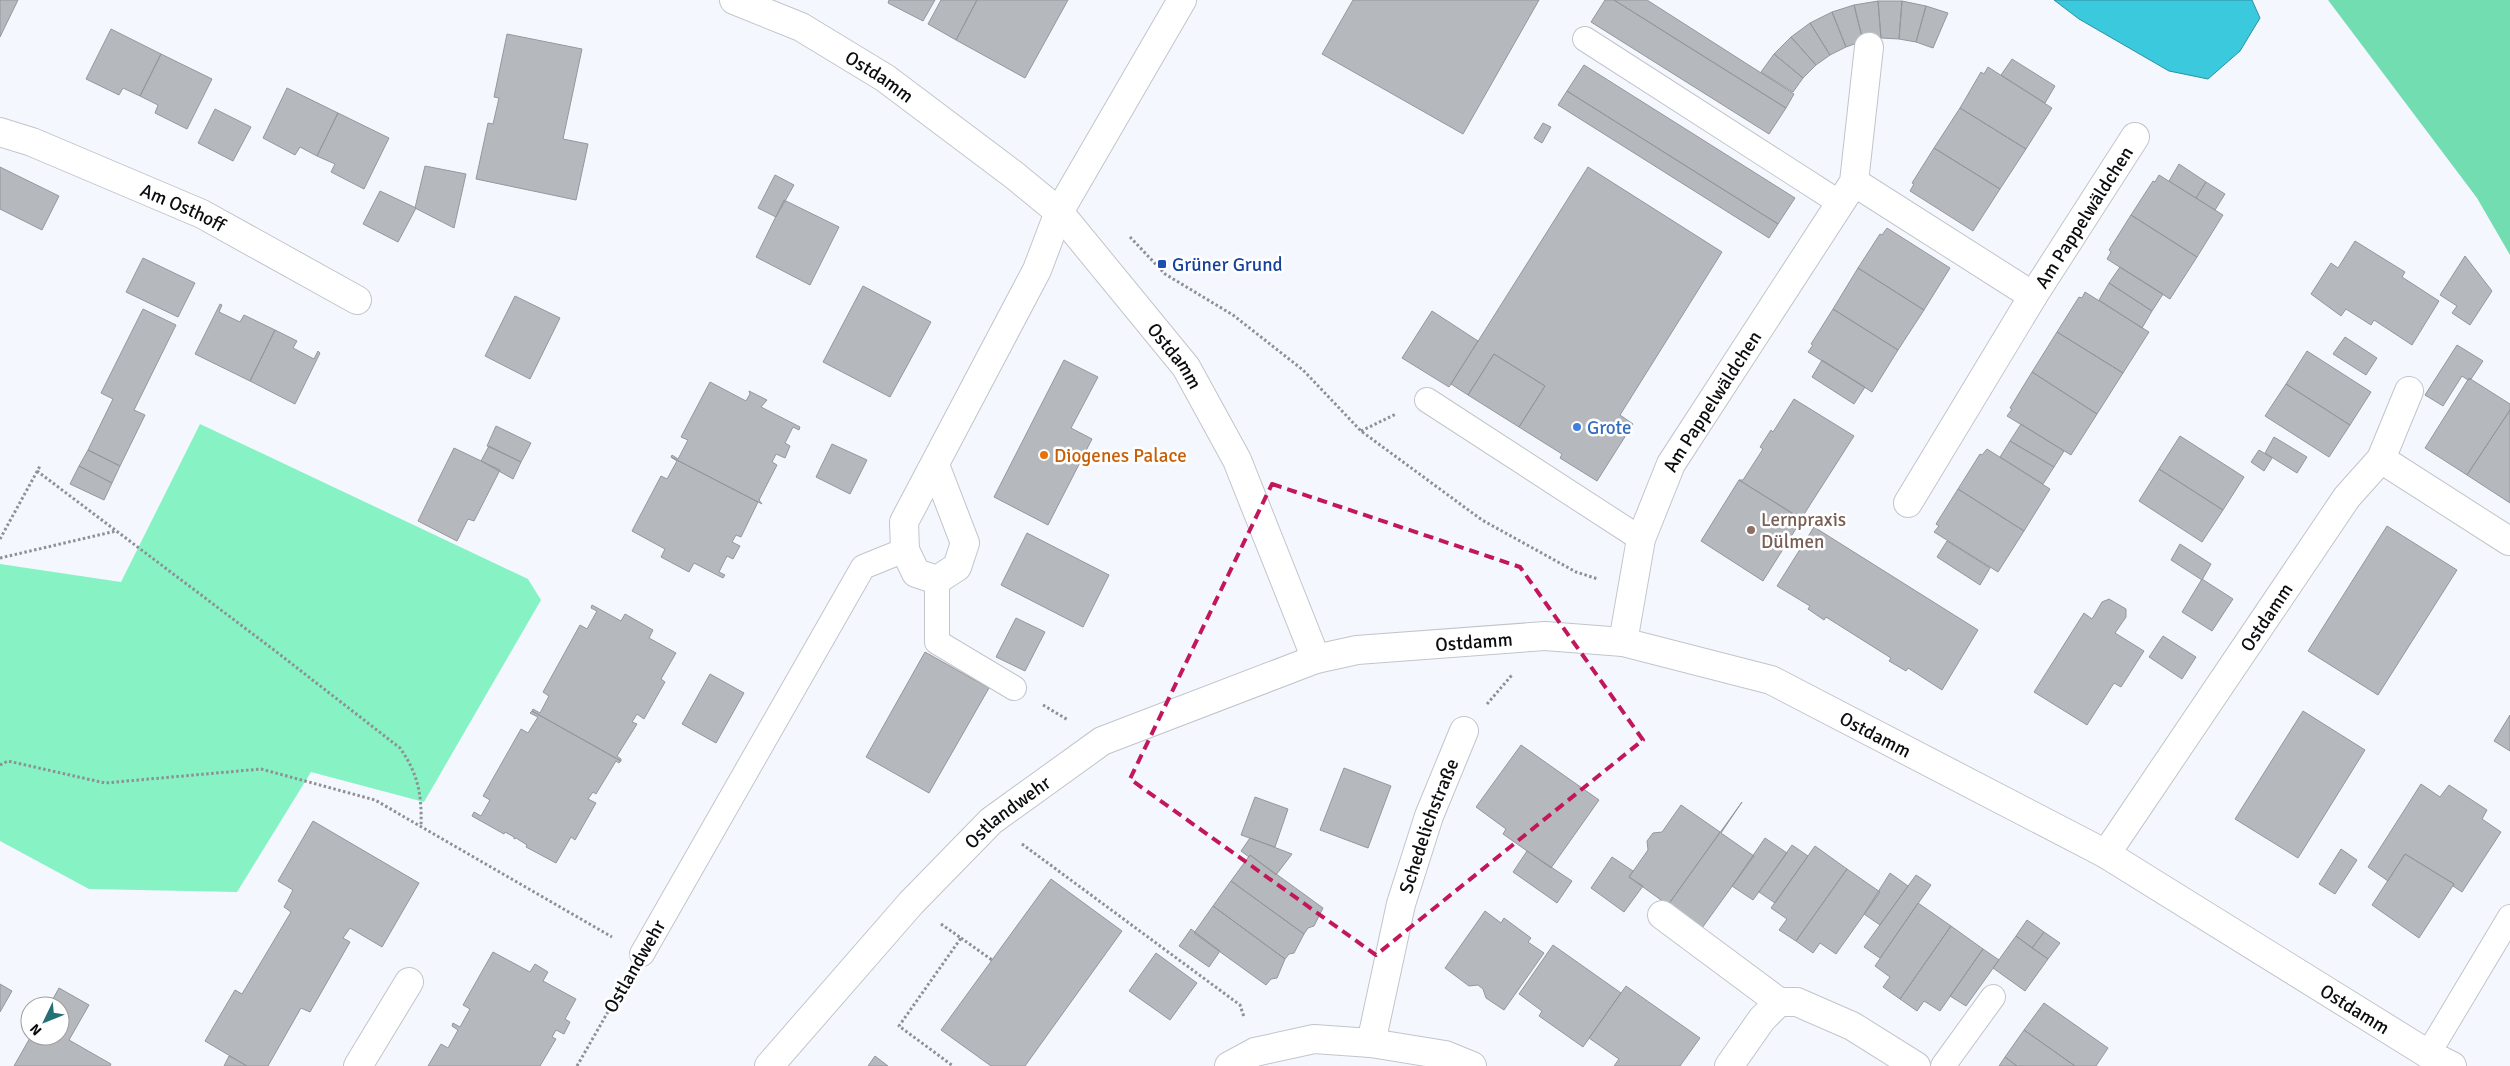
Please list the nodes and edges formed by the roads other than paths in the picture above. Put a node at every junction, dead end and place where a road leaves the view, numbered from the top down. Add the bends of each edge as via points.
1 (734, 0) edge
2 (1182, 0) edge
3 (1585, 39) dead end
4 (1869, 47) dead end
5 (0, 132) edge
6 (2135, 137) dead end
7 (1847, 192) junction
8 (1059, 212) junction
9 (2033, 296) junction
10 (357, 300) dead end
11 (2409, 391) dead end
12 (1427, 400) road end
13 (2381, 459) junction
14 (935, 465) junction
15 (1908, 503) dead end
16 (1640, 539) junction
17 (2509, 541) edge
18 (905, 550) junction
19 (937, 580) junction
20 (1623, 642) junction
21 (1316, 659) junction
22 (1014, 688) road end
23 (1464, 731) road end
24 (2106, 854) junction
25 (1662, 915) dead end
26 (2510, 917) edge
27 (642, 954) road end
28 (409, 982) dead end
29 (1993, 997) dead end
30 (1780, 1002) junction
31 (1371, 1044) junction
32 (2428, 1054) junction
33 (358, 1066) edge
34 (769, 1066) edge
35 (1229, 1066) edge
36 (1472, 1066) edge
37 (1729, 1066) edge
38 (1916, 1066) edge
39 (1943, 1066) edge
40 (2452, 1066) edge

1 - 8 street, Ostdamm via 801,27 885,78
2 - 8 street
3 - 7 lane
4 - 7 street, Am Pappelwäldchen
5 - 10 street, Am Osthoff via 32,142 202,214
6 - 9 street, Am Pappelwäldchen
7 - 9 street, Am Pappelwäldchen
7 - 16 street, Am Pappelwäldchen via 1670,464
8 - 14 street via 1037,270
8 - 21 street, Ostdamm via 1186,367 1237,460
9 - 15 street, Am Pappelwäldchen
11 - 13 street, Ostdamm
12 - 16 lane
13 - 17 street
13 - 24 street, Ostdamm via 2347,497
14 - 18 street via 904,522
14 - 19 street via 965,543 958,567
16 - 20 street, Am Pappelwäldchen
18 - 19 street via 916,573
18 - 27 lane, Ostlandwehr via 863,568
19 - 22 lane via 937,642
20 - 21 street, Ostdamm via 1545,636 1357,650
20 - 24 street, Ostdamm via 1771,680
21 - 34 street, Ostlandwehr via 1102,741 991,821 911,903
23 - 31 street, Schedelichstraße via 1428,816 1401,904
24 - 32 street, Ostdamm
25 - 30 street
26 - 32 lane
28 - 33 street
29 - 39 lane
30 - 37 street via 1762,1019
30 - 38 street via 1797,1002 1852,1026
31 - 35 street via 1314,1039 1255,1052
31 - 36 street via 1444,1055
32 - 40 street, Ostdamm

